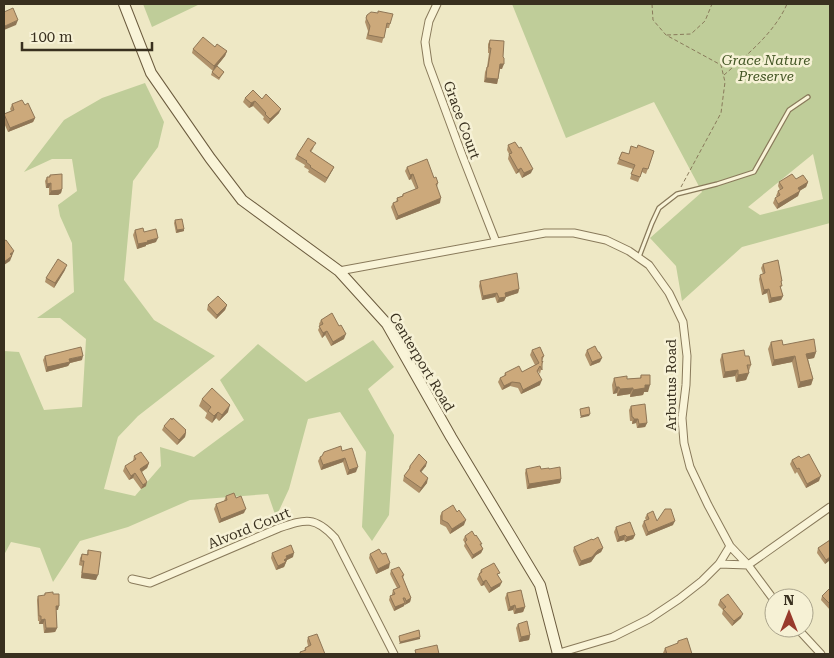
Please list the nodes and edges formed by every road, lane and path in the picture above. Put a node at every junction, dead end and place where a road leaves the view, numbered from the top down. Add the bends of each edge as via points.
1 (124, 4) edge
2 (437, 4) edge
3 (652, 4) edge
4 (712, 4) edge
5 (787, 4) edge
6 (666, 35) junction
7 (724, 75) junction
8 (808, 97) dead end
9 (677, 194) junction
10 (496, 242) junction
11 (639, 258) junction
12 (339, 271) junction
13 (830, 507) edge
14 (730, 546) junction
15 (719, 564) junction
16 (748, 565) junction
17 (132, 579) dead end
18 (765, 588) edge
19 (807, 638) edge
20 (394, 654) edge
21 (557, 654) edge
22 (821, 654) edge

1 - 12 main road, Centerport Road via 150,72 242,200
2 - 10 street, Grace Court via 429,21 425,42 428,63
3 - 6 path via 653,20
4 - 6 path via 705,21 691,34
5 - 7 path via 768,33
6 - 7 path via 722,65
7 - 9 path via 721,113
8 - 9 lane via 789,110 754,172
9 - 11 lane via 659,208
10 - 11 street, Arbutus Road via 545,233 574,233 606,240
10 - 12 street, Arbutus Road
11 - 14 street, Arbutus Road via 668,293 683,322 687,356 682,418 684,443 698,485
12 - 21 main road, Centerport Road via 387,324 540,585
13 - 16 street
14 - 15 street
14 - 16 street, Arbutus Road
15 - 16 street
15 - 21 street via 679,599 648,619 613,637
16 - 18 street, Arbutus Road
17 - 20 street, Alvord Court via 150,583 279,528 299,521 313,522 325,527 335,538
19 - 22 street

